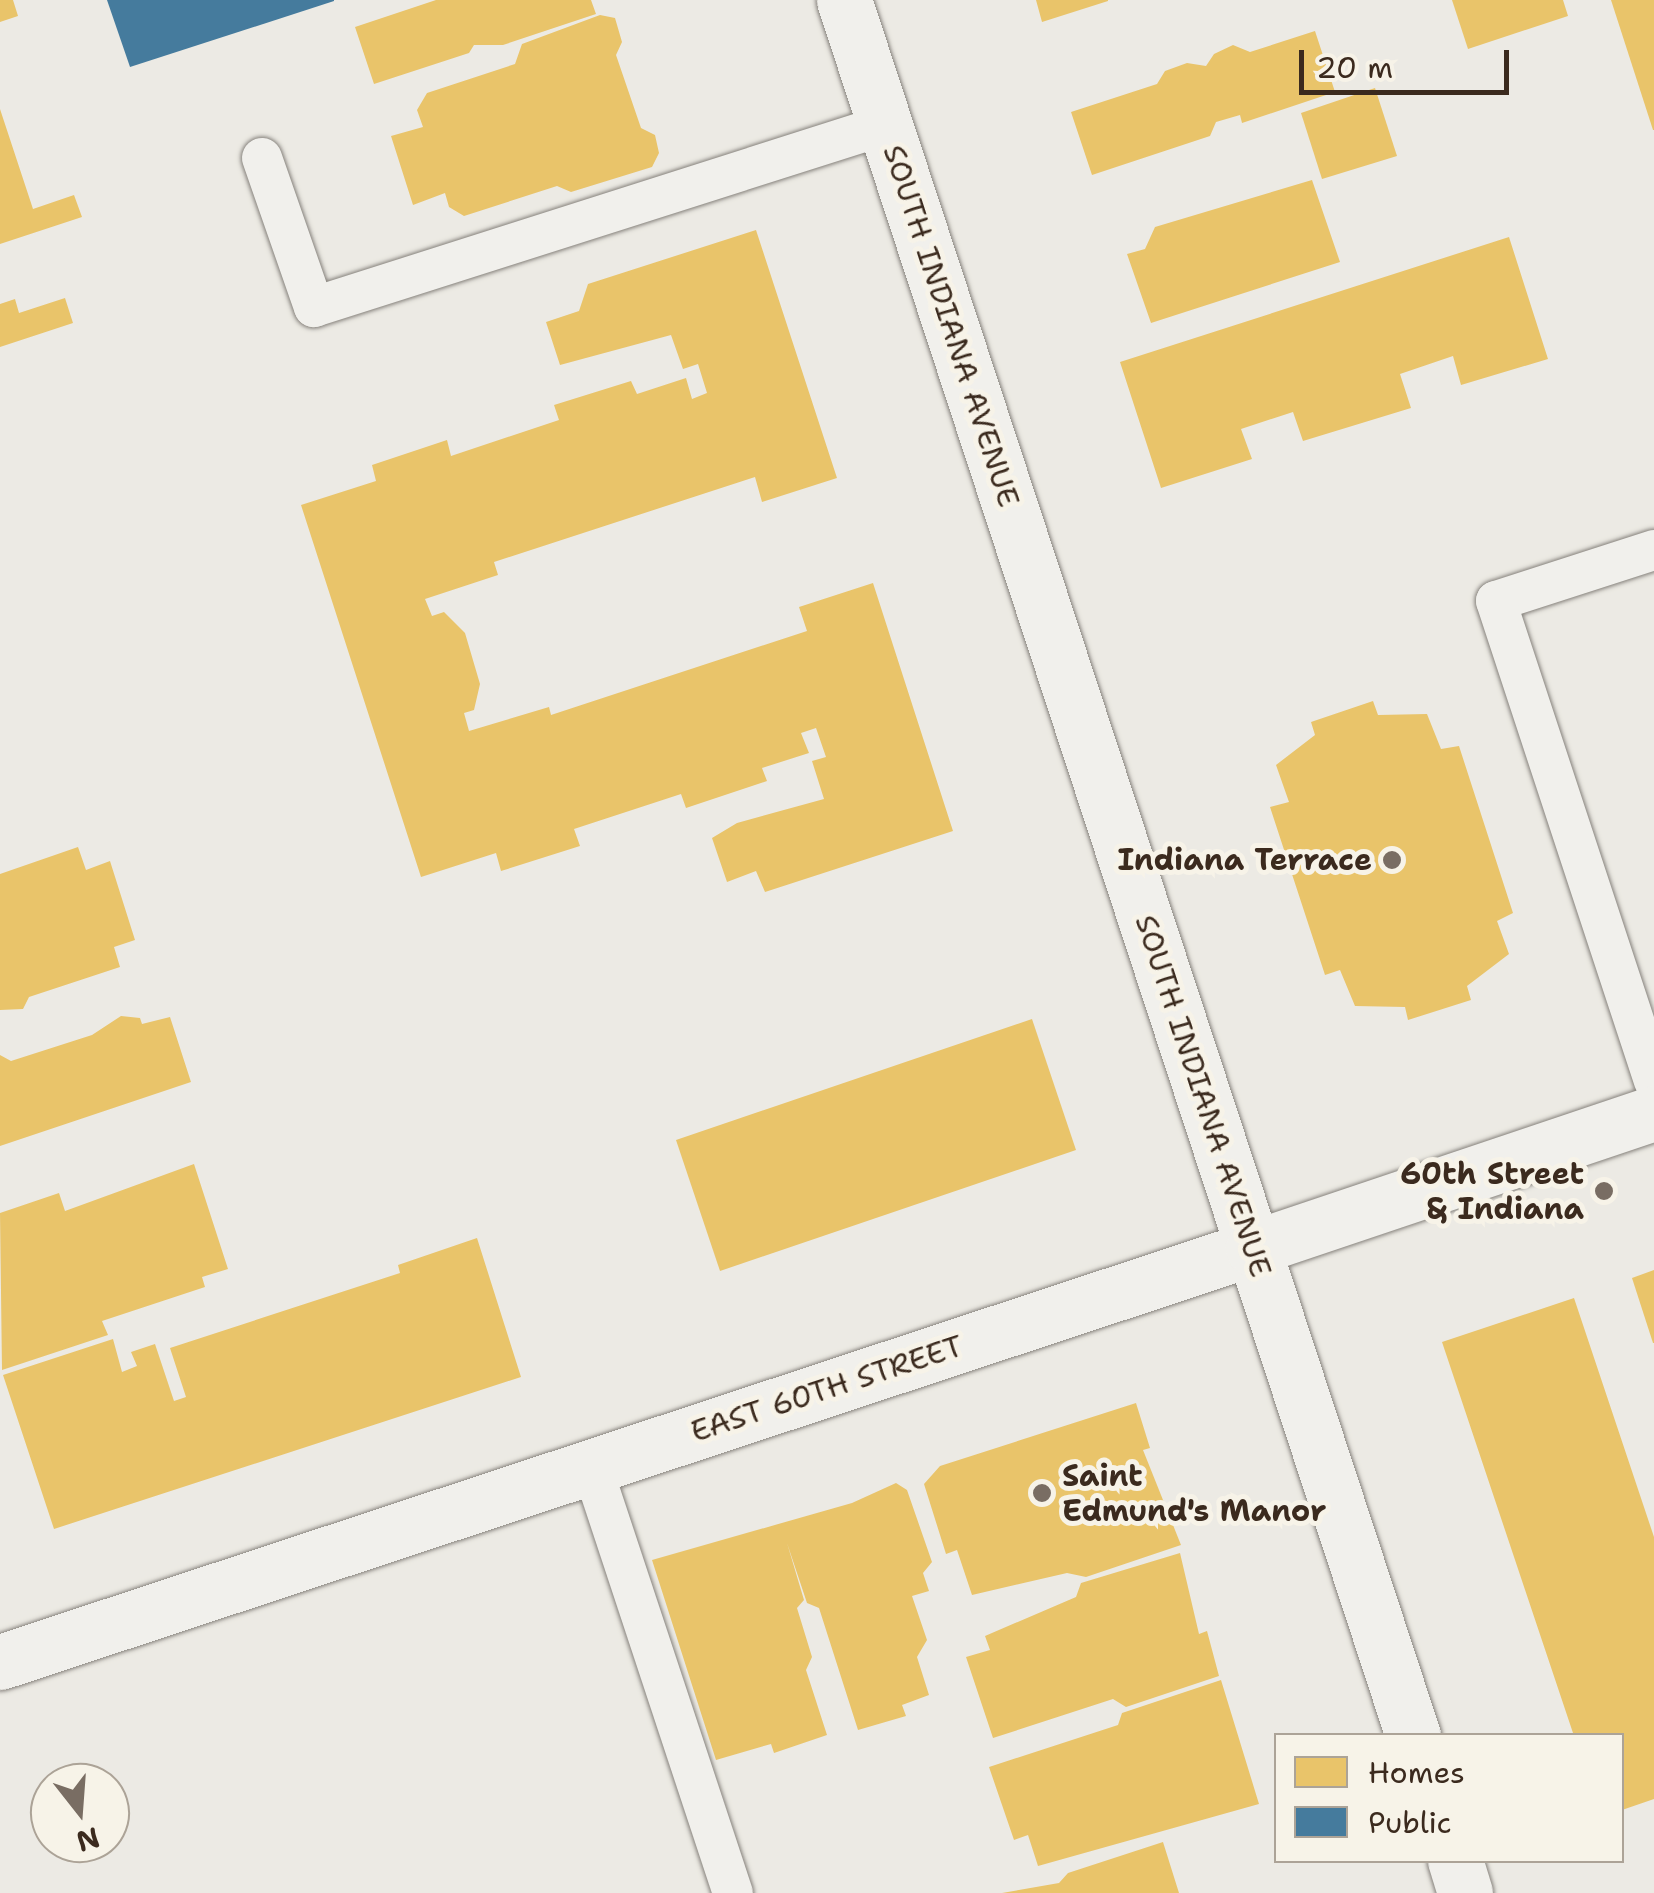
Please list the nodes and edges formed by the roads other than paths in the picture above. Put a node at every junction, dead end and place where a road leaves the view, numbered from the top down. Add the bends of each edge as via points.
1 (844, 0) edge
2 (885, 125) junction
3 (262, 158) dead end
4 (1654, 550) edge
5 (1654, 1081) edge
6 (1654, 1113) edge
7 (1253, 1248) junction
8 (592, 1467) junction
9 (0, 1662) edge
10 (1413, 1733) edge
11 (1456, 1863) edge
12 (732, 1893) edge
13 (1466, 1893) edge

1 - 2 street, SOUTH INDIANA AVENUE
2 - 3 lane via 314,307
2 - 7 street, SOUTH INDIANA AVENUE
4 - 5 lane via 1496,600
6 - 7 street, EAST 60TH STREET
7 - 8 street, EAST 60TH STREET
7 - 10 street, SOUTH INDIANA AVENUE
8 - 9 street, EAST 60TH STREET
8 - 12 lane
11 - 13 street

